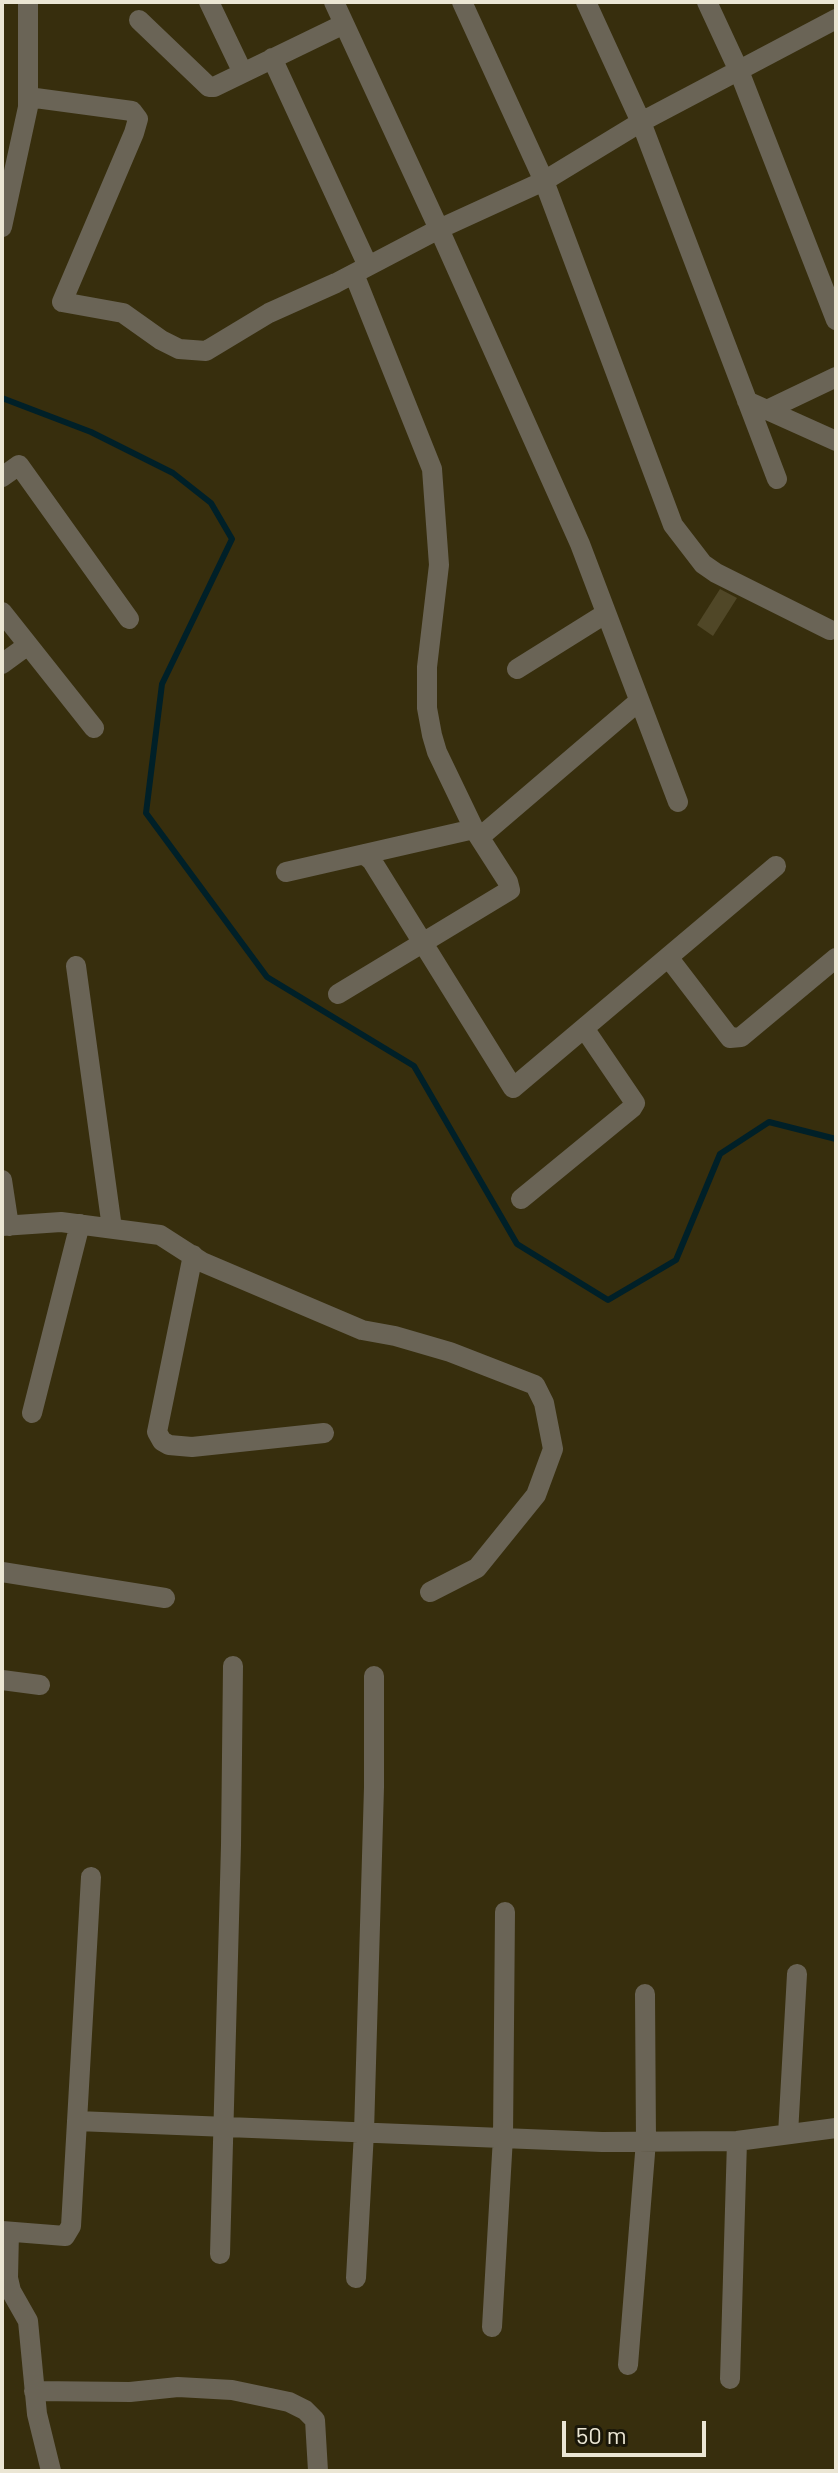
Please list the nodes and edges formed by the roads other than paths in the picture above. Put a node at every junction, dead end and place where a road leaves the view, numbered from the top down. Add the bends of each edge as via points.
1 (28, 2) edge
2 (209, 2) edge
3 (334, 2) edge
4 (462, 2) edge
5 (586, 2) edge
6 (707, 2) edge
7 (139, 20) dead end
8 (344, 24) junction
9 (834, 26) edge
10 (272, 58) junction
11 (739, 71) junction
12 (243, 73) junction
13 (28, 97) junction
14 (641, 122) junction
15 (544, 181) junction
16 (6, 189) edge
17 (2, 227) edge
18 (439, 229) junction
19 (361, 270) junction
20 (836, 320) edge
21 (836, 377) edge
22 (747, 401) junction
23 (767, 410) junction
24 (836, 441) edge
25 (2, 477) edge
26 (777, 479) dead end
27 (2, 612) edge
28 (605, 614) junction
29 (129, 619) dead end
30 (830, 630) dead end
31 (28, 645) junction
32 (2, 664) edge
33 (517, 669) dead end
34 (639, 701) junction
35 (94, 728) dead end
36 (678, 802) dead end
37 (477, 833) junction
38 (364, 854) junction
39 (776, 866) dead end
40 (286, 872) dead end
41 (421, 943) junction
42 (668, 957) junction
43 (836, 958) edge
44 (76, 966) dead end
45 (338, 994) dead end
46 (584, 1028) junction
47 (2, 1180) edge
48 (521, 1199) dead end
49 (80, 1224) junction
50 (5, 1226) edge
51 (112, 1228) junction
52 (193, 1255) junction
53 (32, 1413) dead end
54 (324, 1433) dead end
55 (2, 1572) edge
56 (430, 1592) dead end
57 (165, 1598) dead end
58 (233, 1666) dead end
59 (374, 1676) dead end
60 (2, 1680) edge
61 (40, 1685) dead end
62 (91, 1877) dead end
63 (505, 1912) dead end
64 (797, 1974) dead end
65 (645, 1994) dead end
66 (77, 2121) junction
67 (223, 2126) junction
68 (836, 2128) edge
69 (364, 2132) junction
70 (788, 2134) junction
71 (503, 2137) junction
72 (646, 2141) junction
73 (737, 2141) junction
74 (6, 2232) edge
75 (220, 2254) dead end
76 (356, 2278) dead end
77 (492, 2327) dead end
78 (628, 2365) dead end
79 (730, 2379) dead end
80 (34, 2391) junction
81 (51, 2471) edge
82 (318, 2471) edge

1 - 13 street
2 - 12 street
3 - 8 street
4 - 15 street
5 - 14 street
6 - 11 street
7 - 12 street via 209,87
8 - 10 street
8 - 18 street
9 - 11 street
10 - 12 street
10 - 19 street
11 - 14 street
11 - 20 street
13 - 16 street
13 - 19 street via 132,111 138,119 62,302 123,313 179,349 206,351 269,313
14 - 15 street
14 - 22 street
15 - 18 street
15 - 30 street via 673,525 716,573
16 - 17 street
18 - 19 street
18 - 28 street via 580,544
19 - 37 street via 432,469 439,565 427,708 437,752
21 - 23 street
22 - 23 street
22 - 26 street
23 - 24 street
25 - 29 street via 19,465
27 - 31 street
28 - 33 street
28 - 34 street
31 - 32 street
31 - 35 street
34 - 36 street
34 - 37 street
37 - 38 street
37 - 41 street via 510,890
38 - 40 street
38 - 41 street
39 - 42 street
41 - 45 street
41 - 46 street via 513,1088
42 - 43 street via 730,1038 741,1037
42 - 46 street
44 - 51 street
46 - 48 street via 635,1103
47 - 50 street
49 - 50 street
49 - 51 street
49 - 53 street
51 - 52 street via 160,1235
52 - 54 street via 157,1432 162,1441 192,1447
52 - 56 street via 362,1330 450,1352 535,1385 553,1449 536,1495 477,1568
55 - 57 street
58 - 67 street
59 - 69 street
60 - 61 street
62 - 66 street
63 - 71 street
64 - 70 street
65 - 72 street
66 - 67 street
66 - 74 street via 71,2226 65,2236
67 - 69 street
67 - 75 street
68 - 70 street
69 - 71 street
69 - 76 street
70 - 73 street
71 - 72 street
71 - 77 street
72 - 73 street
72 - 78 street
73 - 79 street
74 - 80 street via 11,2291 28,2321
80 - 81 street
80 - 82 street via 178,2387 278,2398 315,2420

